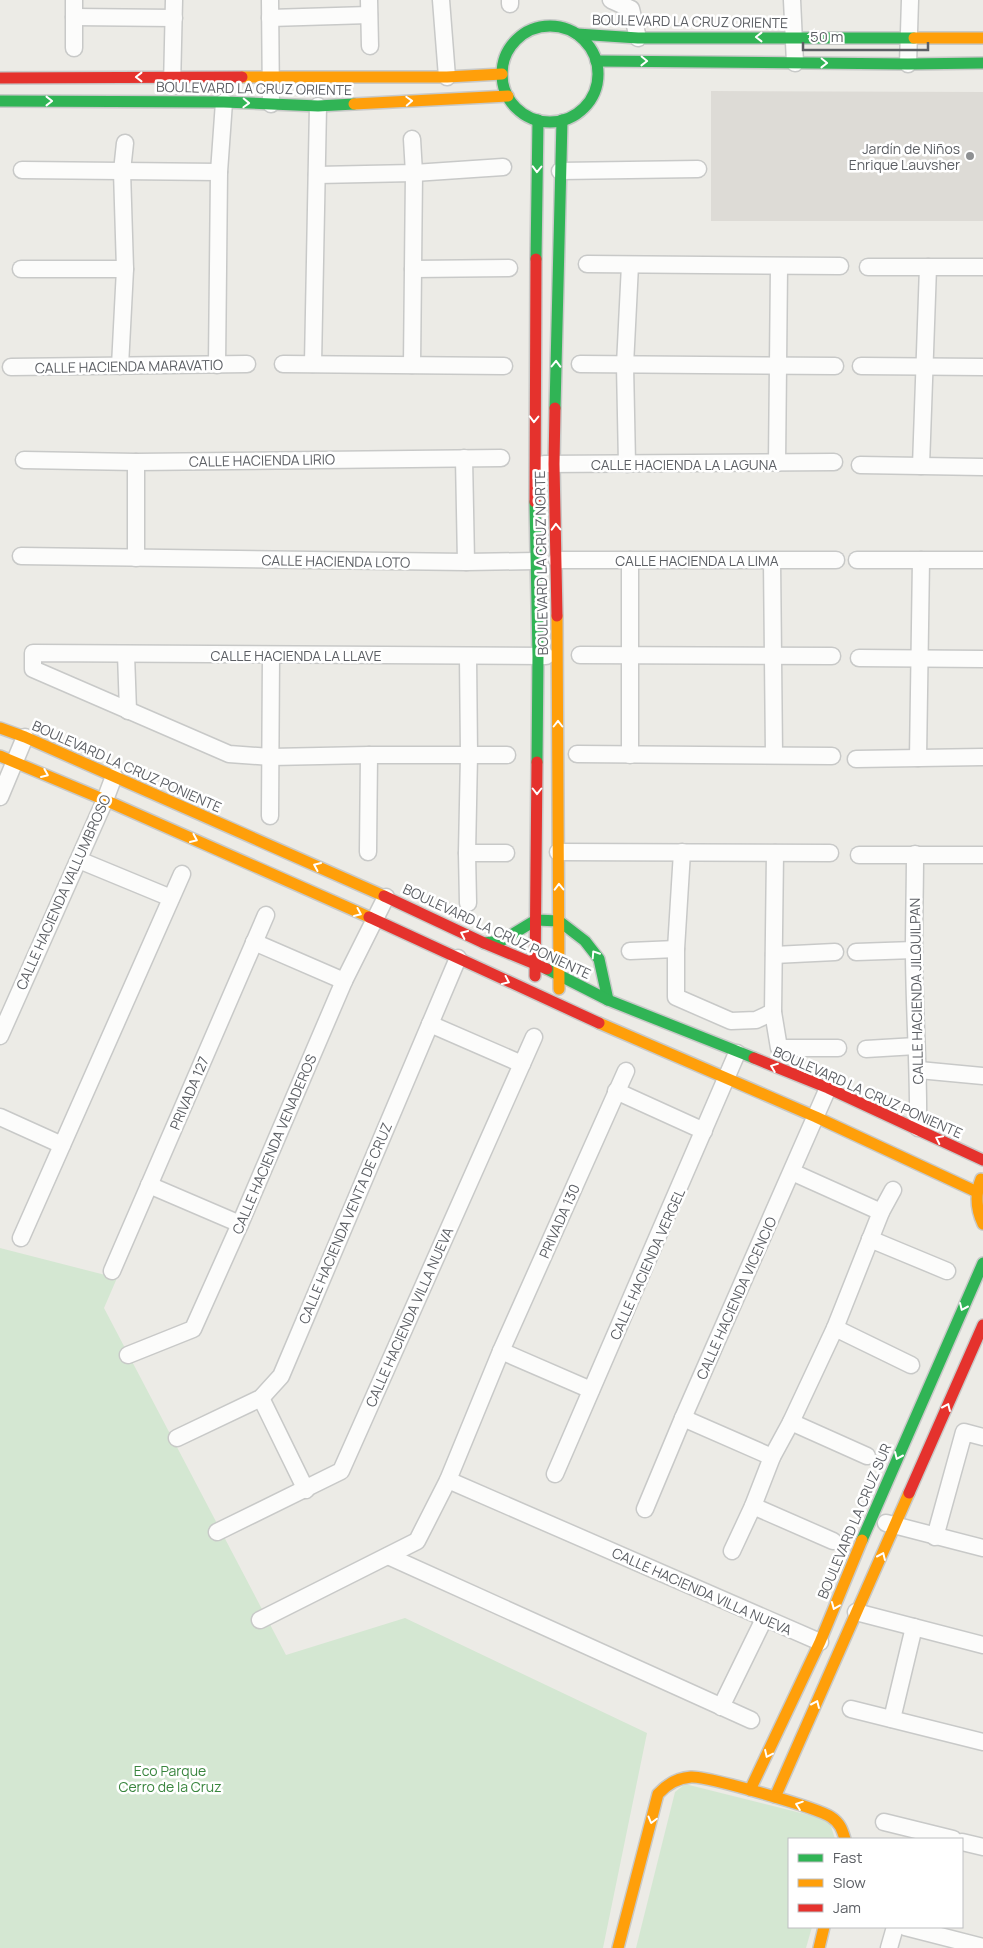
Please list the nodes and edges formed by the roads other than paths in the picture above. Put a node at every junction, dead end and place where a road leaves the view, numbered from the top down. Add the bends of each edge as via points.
1 (74, 0) edge
2 (174, 0) edge
3 (270, 0) edge
4 (441, 0) edge
5 (611, 0) edge
6 (792, 0) edge
7 (910, 0) edge
8 (369, 8) edge
9 (74, 17) junction
10 (174, 18) junction
11 (270, 18) junction
12 (577, 34) junction
13 (793, 37) junction
14 (638, 38) junction
15 (908, 38) junction
16 (983, 38) edge
17 (370, 46) dead end
18 (74, 48) dead end
19 (596, 61) junction
20 (795, 63) junction
21 (983, 63) edge
22 (908, 64) junction
23 (502, 74) junction
24 (271, 76) junction
25 (172, 77) junction
26 (447, 77) junction
27 (0, 78) edge
28 (508, 96) junction
29 (0, 101) edge
30 (171, 101) junction
31 (224, 102) junction
32 (271, 104) junction
33 (318, 106) junction
34 (538, 120) junction
35 (562, 120) junction
36 (412, 139) dead end
37 (125, 143) dead end
38 (502, 167) dead end
39 (698, 169) dead end
40 (22, 170) dead end
41 (122, 170) junction
42 (560, 171) junction
43 (219, 172) junction
44 (414, 173) junction
45 (317, 175) junction
46 (588, 264) dead end
47 (630, 265) junction
48 (840, 266) dead end
49 (868, 266) dead end
50 (779, 267) junction
51 (928, 267) junction
52 (983, 267) edge
53 (509, 268) dead end
54 (21, 269) dead end
55 (125, 269) junction
56 (413, 269) junction
57 (247, 364) dead end
58 (283, 364) dead end
59 (313, 364) junction
60 (580, 364) dead end
61 (217, 365) junction
62 (412, 365) junction
63 (625, 365) junction
64 (778, 365) junction
65 (120, 366) junction
66 (504, 366) dead end
67 (835, 366) dead end
68 (861, 366) dead end
69 (924, 366) junction
70 (11, 367) dead end
71 (983, 367) edge
72 (464, 458) junction
73 (501, 458) dead end
74 (24, 460) dead end
75 (136, 462) junction
76 (834, 462) dead end
77 (777, 463) junction
78 (554, 464) junction
79 (627, 464) junction
80 (534, 465) junction
81 (860, 465) dead end
82 (920, 466) junction
83 (983, 467) edge
84 (21, 556) dead end
85 (136, 558) junction
86 (557, 560) junction
87 (630, 560) junction
88 (836, 560) dead end
89 (857, 560) dead end
90 (921, 560) junction
91 (983, 560) edge
92 (536, 561) junction
93 (772, 561) junction
94 (466, 562) junction
95 (126, 654) junction
96 (271, 655) junction
97 (580, 655) dead end
98 (468, 656) junction
99 (538, 656) junction
100 (558, 656) junction
101 (630, 656) junction
102 (832, 656) dead end
103 (773, 657) junction
104 (859, 658) dead end
105 (919, 659) junction
106 (983, 659) edge
107 (128, 712) junction
108 (0, 728) edge
109 (25, 737) junction
110 (577, 754) dead end
111 (369, 755) junction
112 (469, 755) junction
113 (507, 755) dead end
114 (630, 755) junction
115 (774, 755) junction
116 (832, 756) dead end
117 (271, 757) junction
118 (983, 757) edge
119 (7, 758) edge
120 (918, 758) junction
121 (856, 759) dead end
122 (114, 776) junction
123 (0, 796) edge
124 (105, 800) junction
125 (270, 816) dead end
126 (368, 852) dead end
127 (558, 852) junction
128 (682, 852) junction
129 (506, 853) dead end
130 (775, 853) junction
131 (830, 853) dead end
132 (466, 854) junction
133 (915, 854) junction
134 (859, 855) dead end
135 (983, 855) edge
136 (79, 860) junction
137 (182, 874) dead end
138 (386, 897) junction
139 (171, 898) junction
140 (468, 903) dead end
141 (266, 915) dead end
142 (375, 920) junction
143 (536, 920) junction
144 (560, 921) junction
145 (254, 942) junction
146 (484, 943) junction
147 (676, 949) junction
148 (914, 950) junction
149 (630, 951) dead end
150 (835, 952) dead end
151 (856, 952) dead end
152 (774, 955) junction
153 (458, 958) junction
154 (534, 962) junction
155 (558, 974) junction
156 (344, 981) junction
157 (536, 994) junction
158 (608, 1000) junction
159 (559, 1006) junction
160 (773, 1012) junction
161 (430, 1024) junction
162 (0, 1036) edge
163 (534, 1036) dead end
164 (916, 1046) junction
165 (838, 1048) dead end
166 (866, 1049) dead end
167 (737, 1053) junction
168 (522, 1064) junction
169 (919, 1070) junction
170 (626, 1071) dead end
171 (983, 1076) edge
172 (726, 1079) junction
173 (828, 1088) junction
174 (616, 1091) junction
175 (0, 1116) edge
176 (816, 1117) junction
177 (918, 1128) junction
178 (704, 1131) junction
179 (62, 1145) junction
180 (983, 1160) edge
181 (792, 1172) junction
182 (983, 1175) edge
183 (149, 1185) junction
184 (893, 1190) dead end
185 (977, 1192) junction
186 (881, 1212) junction
187 (240, 1224) junction
188 (983, 1224) edge
189 (21, 1238) dead end
190 (870, 1239) junction
191 (983, 1263) edge
192 (112, 1270) dead end
193 (947, 1272) dead end
194 (983, 1325) edge
195 (835, 1328) junction
196 (501, 1351) junction
197 (128, 1355) dead end
198 (911, 1365) dead end
199 (591, 1390) junction
200 (261, 1398) junction
201 (683, 1418) junction
202 (791, 1422) junction
203 (983, 1437) edge
204 (177, 1438) dead end
205 (867, 1456) dead end
206 (772, 1457) junction
207 (555, 1474) dead end
208 (448, 1480) junction
209 (306, 1490) junction
210 (753, 1506) junction
211 (645, 1509) dead end
212 (871, 1519) junction
213 (895, 1526) junction
214 (217, 1532) dead end
215 (935, 1537) junction
216 (833, 1541) dead end
217 (983, 1548) edge
218 (732, 1551) dead end
219 (388, 1556) junction
220 (856, 1612) junction
221 (764, 1619) junction
222 (260, 1620) dead end
223 (914, 1627) junction
224 (820, 1642) junction
225 (983, 1645) edge
226 (721, 1707) junction
227 (851, 1709) dead end
228 (892, 1719) junction
229 (751, 1720) dead end
230 (983, 1742) edge
231 (750, 1790) junction
232 (775, 1797) junction
233 (884, 1822) dead end
234 (920, 1835) edge
235 (845, 1838) edge
236 (945, 1838) edge
237 (963, 1842) edge
238 (983, 1847) edge
239 (824, 1928) edge
240 (895, 1928) edge
241 (909, 1928) edge
242 (983, 1947) edge
243 (618, 1948) edge
244 (819, 1948) edge
245 (890, 1948) edge

1 - 9 street
2 - 10 street
3 - 11 street
4 - 26 street
5 - 14 street via 631,9
6 - 13 street
7 - 15 street
8 - 11 street
8 - 17 street
9 - 10 street
9 - 18 street
10 - 25 street
11 - 24 street
12 - 14 street, BOULEVARD LA CRUZ ORIENTE
12 - 19 street
12 - 23 street via 555,26 528,32 507,52
13 -> 14 street, BOULEVARD LA CRUZ ORIENTE
13 - 15 street, BOULEVARD LA CRUZ ORIENTE
13 - 20 street
15 - 16 street, BOULEVARD LA CRUZ ORIENTE
15 - 22 street
19 -> 20 street
19 - 35 street via 598,71 594,92 581,110
20 -> 22 street
21 - 22 street
23 - 26 street, BOULEVARD LA CRUZ ORIENTE
23 - 28 street
24 - 25 street, BOULEVARD LA CRUZ ORIENTE
24 - 26 street, BOULEVARD LA CRUZ ORIENTE
24 - 32 street
25 -> 27 street, BOULEVARD LA CRUZ ORIENTE
25 - 30 street
33 -> 28 street, BOULEVARD LA CRUZ ORIENTE
28 - 34 street via 520,111
29 -> 30 street, BOULEVARD LA CRUZ ORIENTE
30 - 31 street, BOULEVARD LA CRUZ ORIENTE
31 -> 32 street, BOULEVARD LA CRUZ ORIENTE
31 - 43 street
32 - 33 street, BOULEVARD LA CRUZ ORIENTE
33 - 45 street
34 - 35 street
34 -> 80 street, BOULEVARD LA CRUZ NORTE
35 - 42 street, BOULEVARD LA CRUZ NORTE
36 - 44 street
37 - 41 street
38 - 44 street
39 - 42 street
40 - 41 street
41 - 43 street
41 - 55 street
78 -> 42 street, BOULEVARD LA CRUZ NORTE
43 - 61 street
44 - 45 street
44 - 56 street
45 - 59 street
46 - 47 street
47 - 50 street
47 - 63 street
48 - 50 street
49 - 51 street
50 - 64 street
51 - 52 street
51 - 69 street
53 - 56 street
54 - 55 street
55 - 65 street
56 - 62 street
57 - 61 street, CALLE HACIENDA MARAVATIO
58 - 59 street
59 - 62 street
60 - 63 street
61 - 65 street, CALLE HACIENDA MARAVATIO
62 - 66 street
63 - 64 street
63 - 79 street
64 - 67 street
64 - 77 street
65 - 70 street, CALLE HACIENDA MARAVATIO
68 - 69 street
69 - 71 street
69 - 82 street
72 - 73 street, CALLE HACIENDA LIRIO
72 - 75 street, CALLE HACIENDA LIRIO
72 - 94 street
74 - 75 street, CALLE HACIENDA LIRIO
75 - 85 street
76 - 77 street, CALLE HACIENDA LA LAGUNA
77 - 79 street, CALLE HACIENDA LA LAGUNA
78 - 79 street, CALLE HACIENDA LA LAGUNA
78 - 80 street, CALLE HACIENDA LA LAGUNA
86 -> 78 street, BOULEVARD LA CRUZ NORTE
80 - 92 street, BOULEVARD LA CRUZ NORTE
81 - 82 street
82 - 83 street
84 - 85 street, CALLE HACIENDA LOTO
85 - 94 street, CALLE HACIENDA LOTO
86 - 87 street, CALLE HACIENDA LA LIMA
86 - 100 street, BOULEVARD LA CRUZ NORTE
87 - 93 street, CALLE HACIENDA LA LIMA
87 - 101 street
88 - 93 street, CALLE HACIENDA LA LIMA
89 - 90 street
90 - 91 street
90 - 105 street
92 - 94 street, CALLE HACIENDA LOTO
92 - 99 street, BOULEVARD LA CRUZ NORTE
93 - 103 street
95 - 96 street, CALLE HACIENDA LA LLAVE
95 - 107 street
95 - 107 street, CALLE HACIENDA LA LLAVE via 33,654 33,669
96 - 98 street, CALLE HACIENDA LA LLAVE
96 - 117 street
97 - 101 street
98 - 99 street, CALLE HACIENDA LA LLAVE
98 - 112 street
99 - 100 street, CALLE HACIENDA LA LLAVE
99 -> 143 street, BOULEVARD LA CRUZ NORTE
127 -> 100 street, BOULEVARD LA CRUZ NORTE
101 - 103 street
101 - 114 street
102 - 103 street
103 - 115 street
104 - 105 street
105 - 106 street
105 - 120 street
107 - 117 street via 229,754
108 - 109 street, BOULEVARD LA CRUZ PONIENTE
109 - 119 street
109 - 122 street, BOULEVARD LA CRUZ PONIENTE
110 - 114 street
111 - 112 street
111 - 117 street
111 - 126 street
112 - 113 street
112 - 132 street
114 - 115 street
115 - 116 street
117 - 125 street
118 - 120 street
119 - 123 street
119 -> 124 street
120 - 121 street
122 - 124 street, CALLE HACIENDA VALLUMBROSO
138 -> 122 street, BOULEVARD LA CRUZ PONIENTE
124 - 136 street, CALLE HACIENDA VALLUMBROSO
124 -> 142 street
127 - 128 street
144 -> 127 street, BOULEVARD LA CRUZ NORTE
128 - 130 street
128 - 147 street
129 - 132 street
130 - 131 street
130 - 152 street
132 - 140 street
133 - 134 street
133 - 135 street
133 - 148 street, CALLE HACIENDA JILQUILPAN
136 - 139 street
136 - 162 street, CALLE HACIENDA VALLUMBROSO
137 - 139 street
138 - 142 street, CALLE HACIENDA VENADEROS
146 -> 138 street, BOULEVARD LA CRUZ PONIENTE
139 - 179 street
141 - 145 street, PRIVADA 127
142 - 153 street
142 - 156 street, CALLE HACIENDA VENADEROS
143 - 144 street
143 - 146 street via 501,941
143 - 154 street, BOULEVARD LA CRUZ NORTE
144 - 155 street, BOULEVARD LA CRUZ NORTE
158 -> 144 street via 599,959 585,941
145 - 156 street
145 - 183 street, PRIVADA 127
146 - 154 street, BOULEVARD LA CRUZ PONIENTE
147 - 149 street
147 - 160 street via 676,998 731,1021 756,1020
148 - 151 street
148 - 164 street, CALLE HACIENDA JILQUILPAN
150 - 152 street
152 - 160 street
153 -> 157 street
153 - 161 street, CALLE HACIENDA VENTA DE CRUZ
154 - 155 street, BOULEVARD LA CRUZ PONIENTE
154 - 157 street, BOULEVARD LA CRUZ NORTE
155 - 158 street, BOULEVARD LA CRUZ PONIENTE
155 - 159 street, BOULEVARD LA CRUZ NORTE
156 - 187 street, CALLE HACIENDA VENADEROS
157 - 159 street
158 - 167 street, BOULEVARD LA CRUZ PONIENTE
159 - 172 street
160 - 165 street via 779,1048
161 - 168 street
161 - 200 street, CALLE HACIENDA VENTA DE CRUZ via 281,1376
163 - 168 street, CALLE HACIENDA VILLA NUEVA
164 - 166 street
164 - 169 street, CALLE HACIENDA JILQUILPAN
167 - 172 street, CALLE HACIENDA VERGEL
173 -> 167 street, BOULEVARD LA CRUZ PONIENTE
168 - 209 street, CALLE HACIENDA VILLA NUEVA via 341,1471
169 - 171 street
169 - 177 street, CALLE HACIENDA JILQUILPAN
170 - 174 street, PRIVADA 130
172 - 176 street
172 - 178 street, CALLE HACIENDA VERGEL
173 - 176 street, CALLE HACIENDA VICENCIO
173 - 177 street, BOULEVARD LA CRUZ PONIENTE
174 - 178 street
174 - 196 street, PRIVADA 130
175 - 179 street
176 - 181 street, CALLE HACIENDA VICENCIO
176 - 185 street
180 -> 177 street, BOULEVARD LA CRUZ PONIENTE
178 - 199 street, CALLE HACIENDA VERGEL
179 - 189 street
181 - 186 street
181 - 201 street, CALLE HACIENDA VICENCIO
182 - 185 street
183 - 187 street
183 - 192 street, PRIVADA 127
184 - 186 street
185 - 188 street via 978,1212
186 - 190 street
187 - 197 street, CALLE HACIENDA VENADEROS via 192,1329
190 - 193 street
190 - 195 street
191 -> 212 street, BOULEVARD LA CRUZ SUR
213 -> 194 street
195 - 198 street
195 - 202 street
196 - 199 street
196 - 208 street
199 - 207 street, CALLE HACIENDA VERGEL
200 - 204 street, CALLE HACIENDA VENTA DE CRUZ
200 - 209 street
201 - 206 street
201 - 211 street, CALLE HACIENDA VICENCIO
202 - 205 street
202 - 206 street
203 - 215 street via 964,1432
206 - 210 street
208 - 219 street via 417,1541
208 - 221 street, CALLE HACIENDA VILLA NUEVA
209 - 214 street, CALLE HACIENDA VILLA NUEVA
210 - 216 street
210 - 218 street
212 - 213 street
212 -> 224 street, BOULEVARD LA CRUZ SUR
213 - 215 street
220 -> 213 street
215 - 217 street
219 - 222 street
219 - 226 street
220 - 223 street
232 -> 220 street
221 - 224 street, CALLE HACIENDA VILLA NUEVA
221 - 226 street
223 - 225 street
223 - 228 street
224 -> 231 street, BOULEVARD LA CRUZ SUR
226 - 229 street
227 - 228 street
228 - 230 street
231 - 232 street
231 -> 243 street via 685,1777 665,1786 658,1794
235 -> 232 street via 841,1826 830,1816
233 - 234 street
234 - 236 street
237 - 238 street
239 - 244 street
240 - 245 street
241 - 242 street

